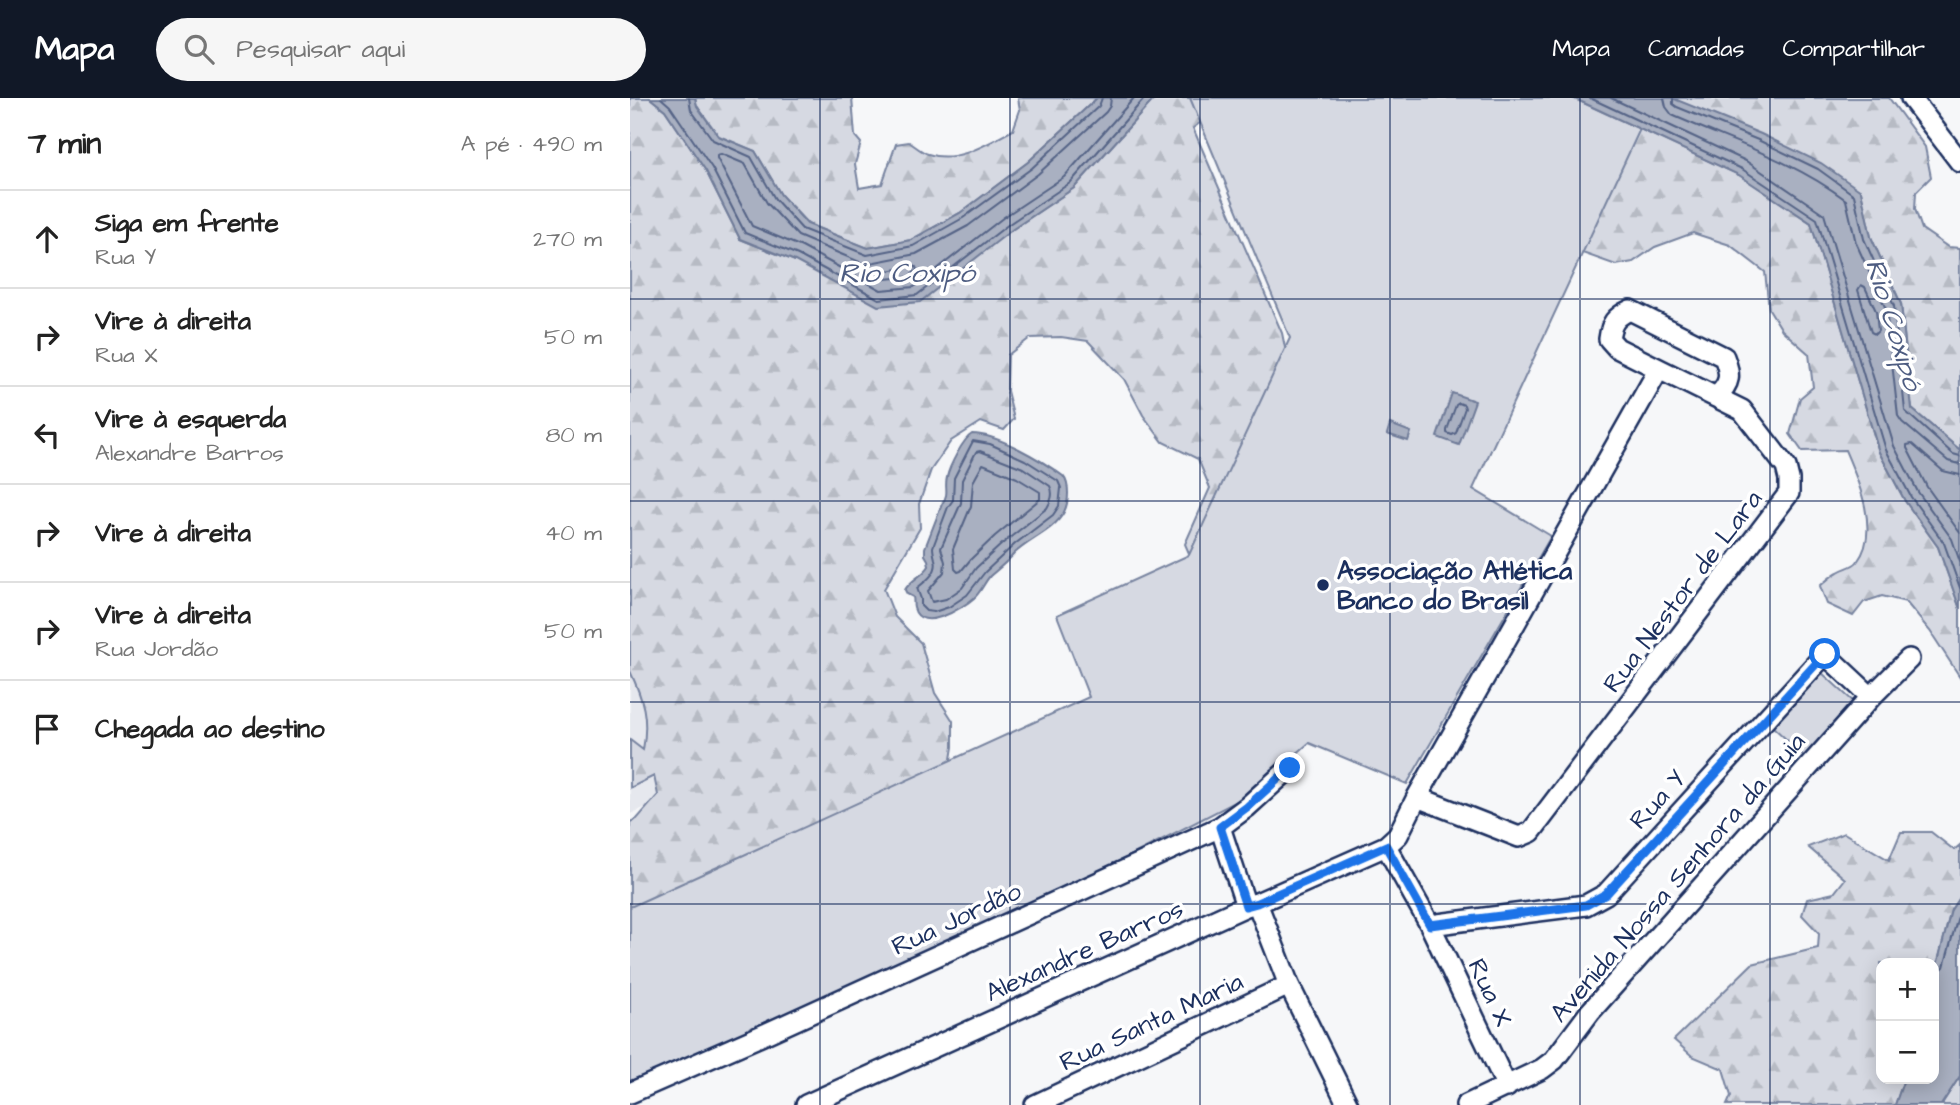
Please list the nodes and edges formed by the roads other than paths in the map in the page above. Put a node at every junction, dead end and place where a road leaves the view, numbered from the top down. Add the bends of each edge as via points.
1 (1911, 98) edge
2 (1960, 162) edge
3 (1659, 369) junction
4 (1716, 397) junction
5 (1909, 659) dead end
6 (1871, 697) junction
7 (1290, 768) dead end
8 (1417, 797) junction
9 (1220, 827) junction
10 (1386, 846) junction
11 (1252, 904) junction
12 (1430, 925) junction
13 (1289, 985) junction
14 (1507, 1087) junction
15 (630, 1093) edge
16 (1346, 1104) edge
17 (806, 1105) edge
18 (1035, 1105) edge
19 (1466, 1105) edge

1 - 2 street
3 - 4 street, Rua Nestor de Lara
3 - 4 street, Rua Nestor de Lara via 1617,348 1609,339 1618,316 1630,310 1724,357 1729,378
3 - 8 street
4 - 8 street, Rua Nestor de Lara via 1742,410 1786,467 1789,493 1531,832 1518,837
5 - 6 street, Avenida Nossa Senhora da Guia
6 - 12 street, Rua Y via 1825,654 1606,894 1586,905
6 - 14 street, Avenida Nossa Senhora da Guia via 1590,1012 1554,1060
7 - 9 street, Rua Jordão
8 - 10 street via 1398,835
9 - 11 street
9 - 15 street, Rua Jordão
10 - 11 street, Alexandre Barros
10 - 12 street, Rua X
11 - 13 street
11 - 17 street, Alexandre Barros
12 - 14 street, Rua X
13 - 16 street
13 - 18 street, Rua Santa Maria
14 - 19 street, Avenida Nossa Senhora da Guia

